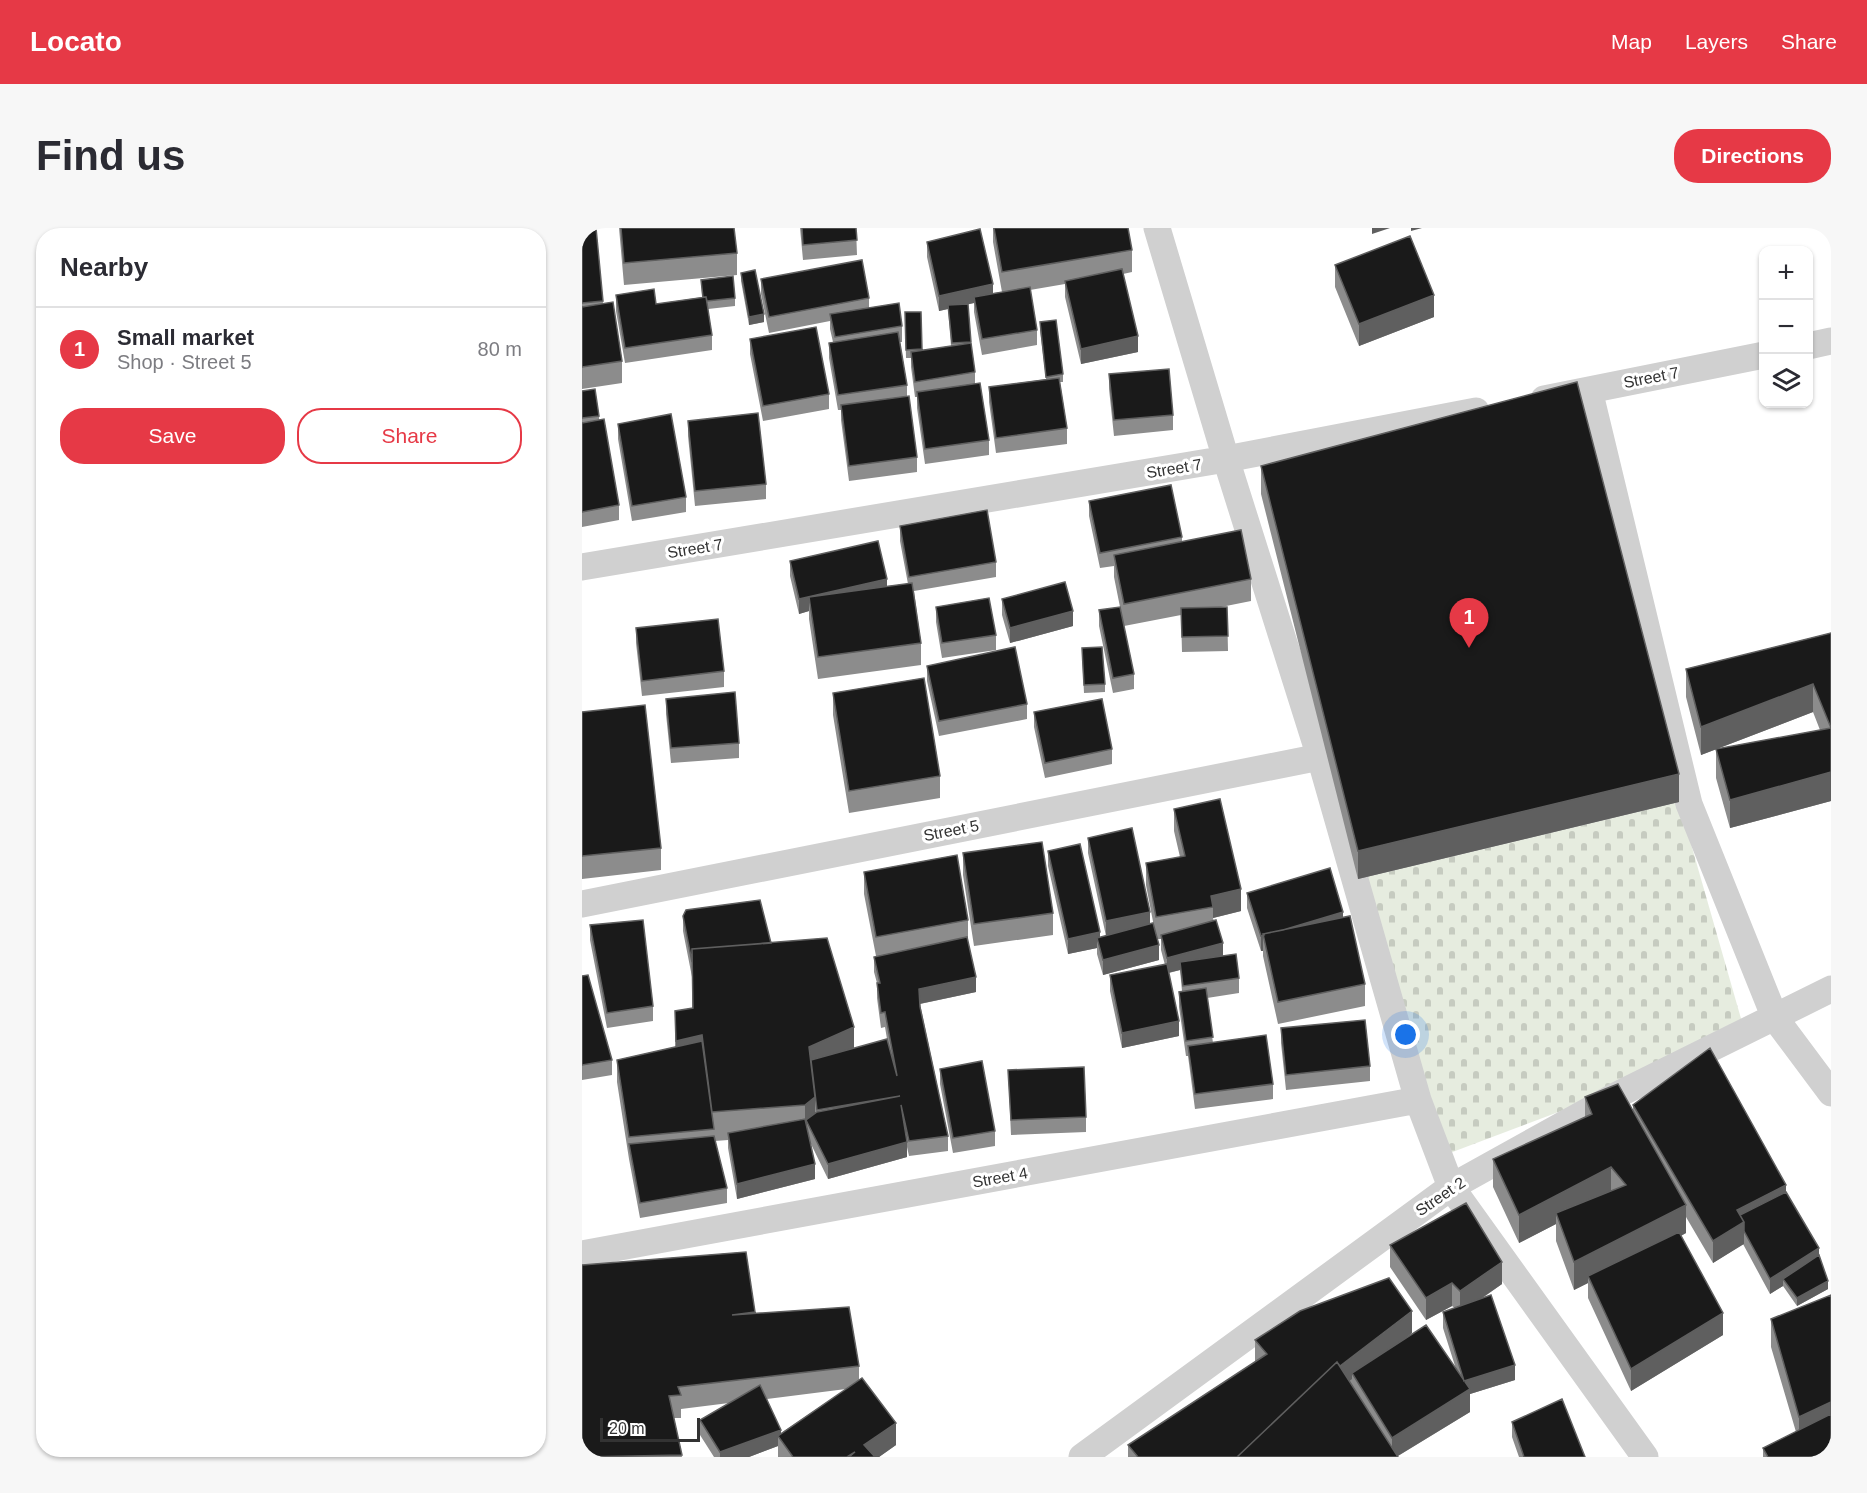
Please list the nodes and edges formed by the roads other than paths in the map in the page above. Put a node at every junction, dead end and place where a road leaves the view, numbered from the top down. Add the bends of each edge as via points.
1 (1157, 228) edge
2 (1831, 341) edge
3 (1813, 345) edge
4 (1759, 356) edge
5 (1589, 390) junction
6 (1226, 459) junction
7 (582, 567) edge
8 (1320, 757) junction
9 (582, 904) edge
10 (1831, 989) edge
11 (1774, 1018) junction
12 (1831, 1093) edge
13 (1418, 1100) junction
14 (1451, 1186) junction
15 (582, 1254) edge
16 (1085, 1456) edge
17 (1645, 1457) edge

1 - 6 street
2 - 3 street
4 - 5 street, Street 7
5 - 6 street, Street 7
5 - 11 street via 1689,804
6 - 7 street, Street 7
6 - 8 street
8 - 9 street, Street 5
8 - 13 street
10 - 11 street, Street 2
11 - 12 street
11 - 14 street, Street 2 via 1617,1095
13 - 14 street
13 - 15 street, Street 4
14 - 16 street, Street 2
14 - 17 street

